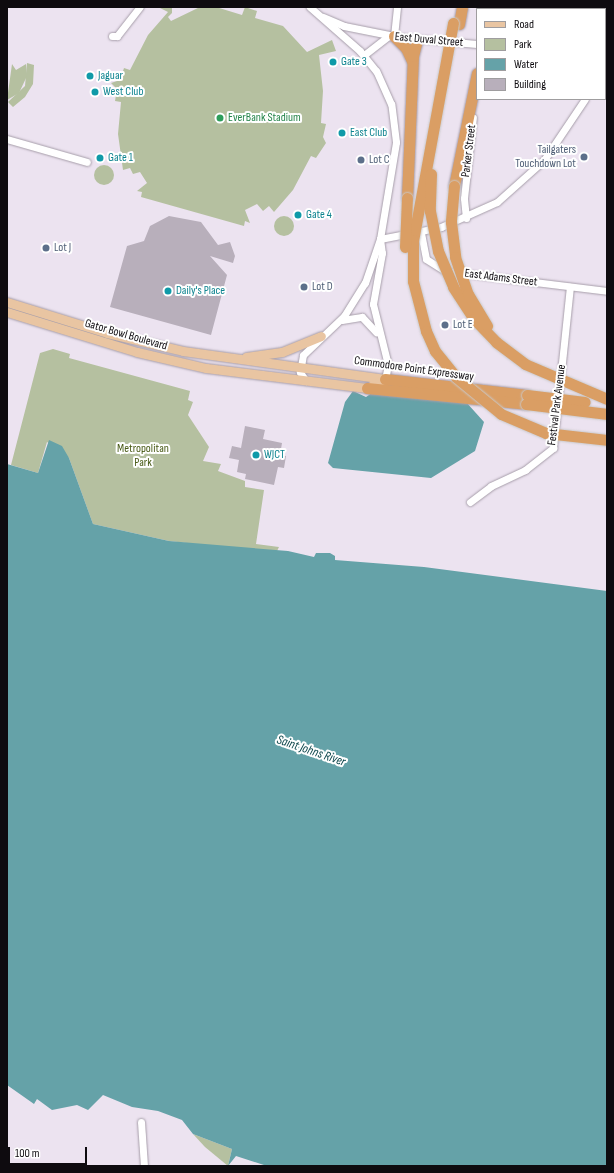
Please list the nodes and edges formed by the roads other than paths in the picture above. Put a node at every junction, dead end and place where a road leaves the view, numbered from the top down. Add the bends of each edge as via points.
1 (140, 7) edge
2 (310, 7) edge
3 (397, 7) edge
4 (456, 7) edge
5 (462, 7) edge
6 (315, 10) edge
7 (456, 23) junction
8 (112, 36) dead end
9 (394, 36) junction
10 (417, 40) junction
11 (476, 44) edge
12 (364, 55) junction
13 (412, 67) junction
14 (476, 78) edge
15 (476, 93) edge
16 (584, 100) edge
17 (7, 140) edge
18 (87, 162) dead end
19 (466, 218) junction
20 (421, 233) junction
21 (380, 239) junction
22 (570, 286) junction
23 (607, 291) edge
24 (7, 302) edge
25 (7, 312) edge
26 (340, 320) junction
27 (321, 336) junction
28 (380, 337) junction
29 (432, 346) junction
30 (217, 357) junction
31 (300, 367) junction
32 (538, 371) junction
33 (240, 373) joint
34 (385, 379) junction
35 (307, 381) junction
36 (367, 388) junction
37 (607, 399) edge
38 (527, 400) junction
39 (607, 408) edge
40 (607, 414) edge
41 (607, 440) edge
42 (470, 502) dead end
43 (141, 1122) dead end
44 (144, 1166) edge

1 - 8 street via 117,36
2 - 6 street
3 - 9 street
4 - 7 highway
5 - 7 highway
6 - 9 street via 338,24
6 - 12 street
7 - 29 highway, bridge via 412,249 416,296
7 - 32 highway, bridge via 431,170 430,205 435,240 450,282 474,319 506,351
9 - 10 street, East Duval Street
9 - 12 street, East Duval Street via 381,39
9 - 13 highway via 406,48
10 - 11 street, East Duval Street
10 - 13 highway
12 - 21 street via 388,94 396,127 396,148
13 - 29 highway, bridge via 407,198 408,288 417,319
14 - 32 highway, bridge via 454,186 453,247 468,294 496,336
15 - 19 street, Parker Street via 464,198
16 - 19 street via 564,135 533,171 497,202
17 - 18 street
19 - 20 street
20 - 21 street
20 - 22 street, East Adams Street via 424,256 437,268
21 - 26 street via 361,291
21 - 28 street via 382,253 373,299
22 - 23 street, East Adams Street
22 - 42 street, Festival Park Avenue via 553,448 525,470 491,486
24 - 30 main road, Gator Bowl Boulevard via 136,341
25 - 33 main road, Gator Bowl Boulevard via 160,358
26 - 27 street
26 - 28 street via 362,317
27 - 30 main road via 274,354
27 - 31 street via 303,355
28 - 34 street via 388,365
29 - 41 highway, bridge via 467,388 506,417 546,433
30 - 31 main road, Commodore Point Expressway
31 - 34 main road, Commodore Point Expressway
31 - 35 street via 301,376
32 - 37 highway, bridge
33 - 35 main road, Commodore Point Expressway
34 - 36 main road
34 - 38 highway, Commodore Point Expressway
35 - 36 main road, Commodore Point Expressway
36 - 38 highway, Commodore Point Expressway
38 - 39 highway, Commodore Point Expressway, bridge
38 - 40 highway, Commodore Point Expressway, bridge
43 - 44 street

